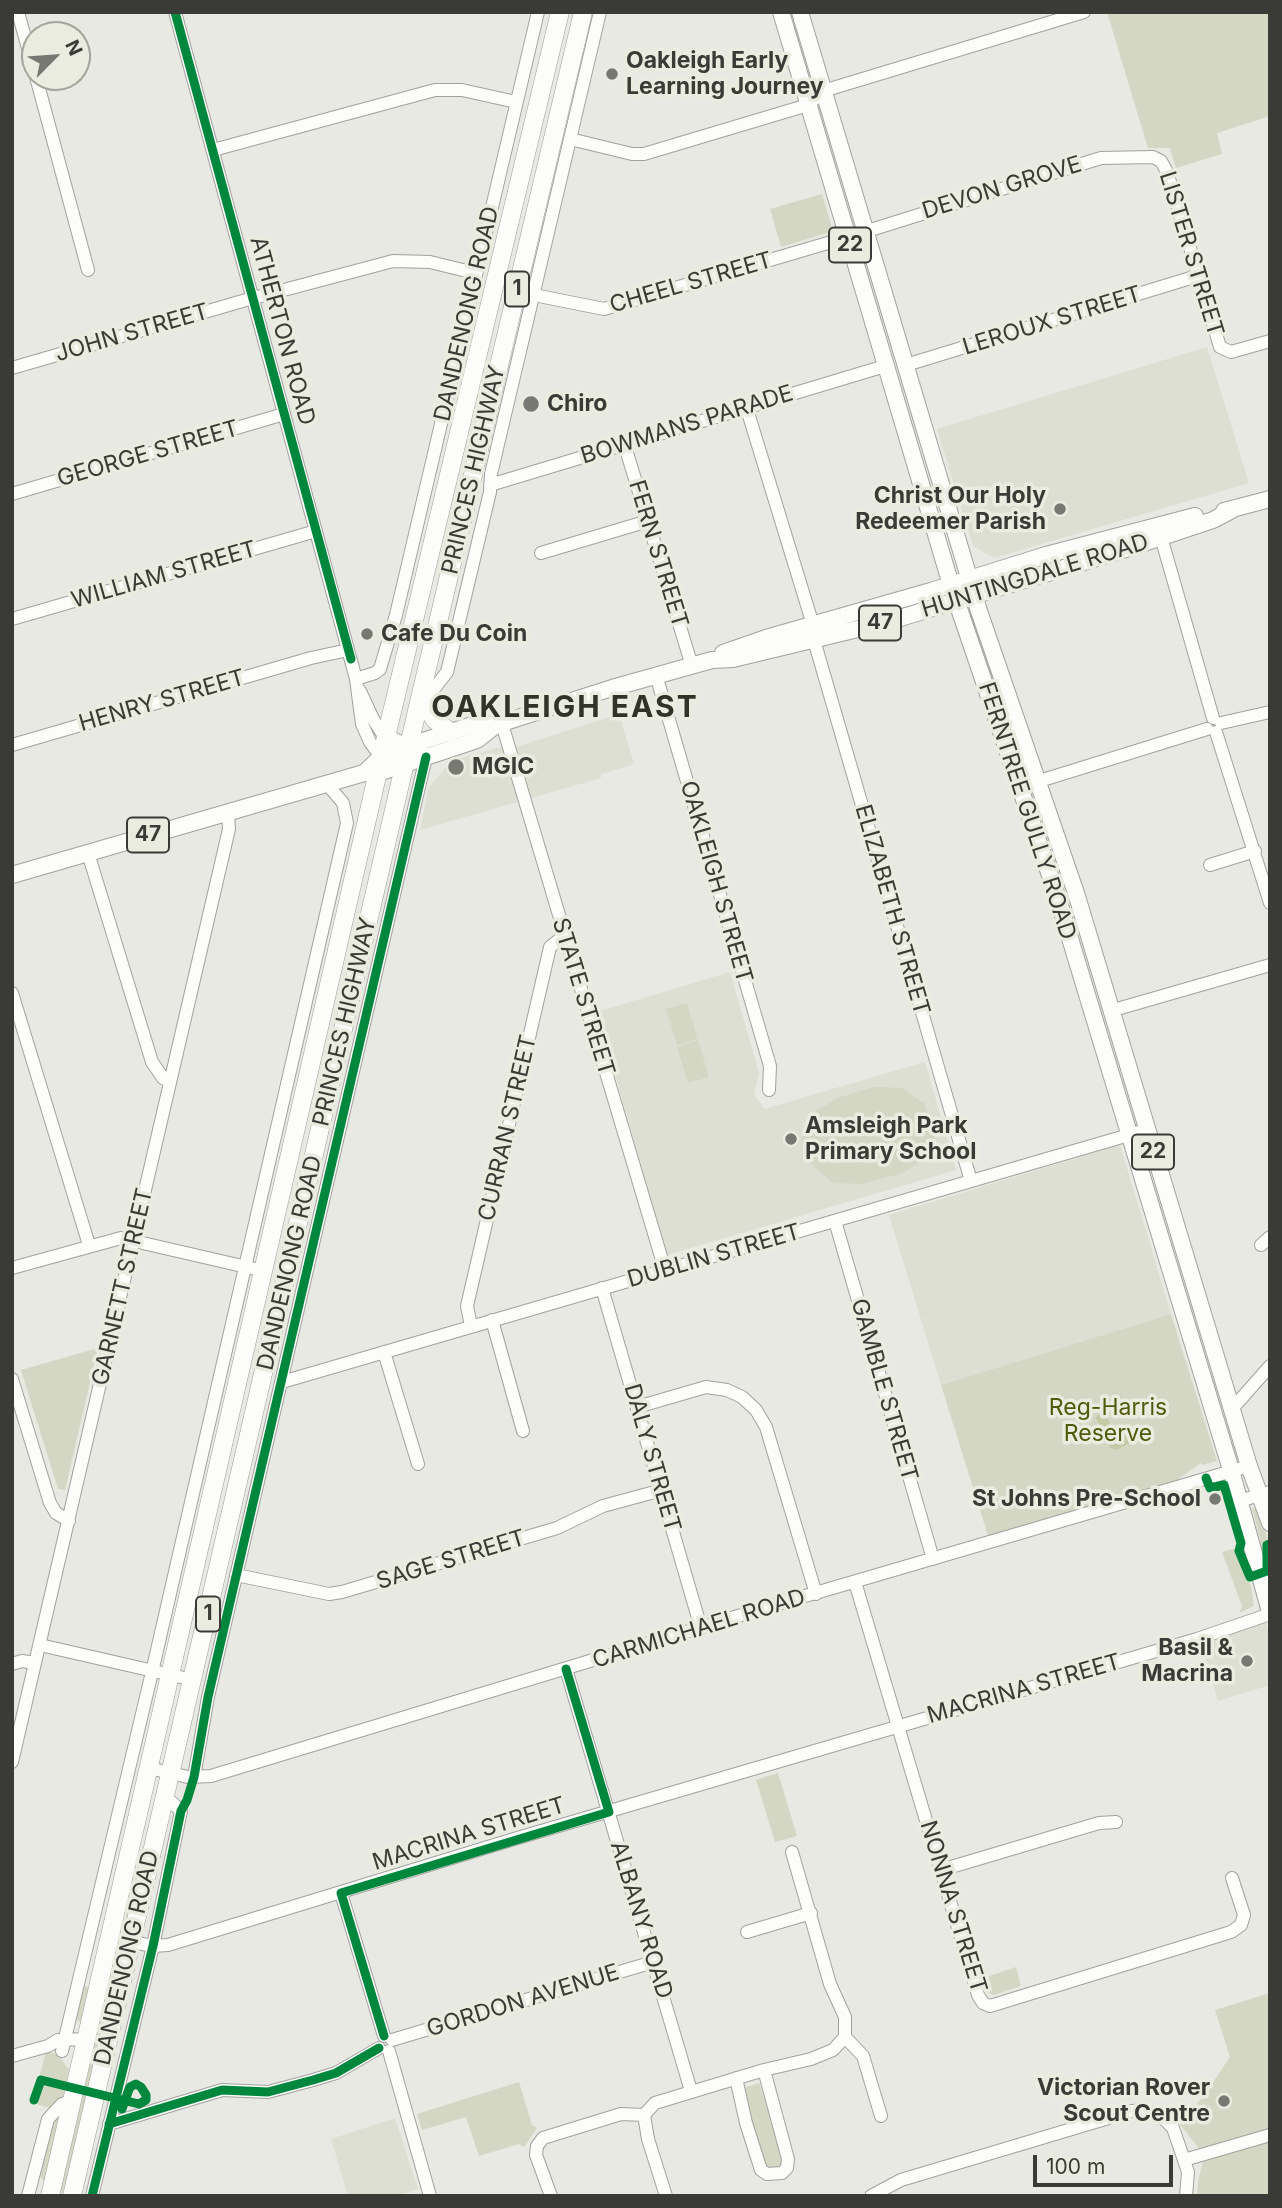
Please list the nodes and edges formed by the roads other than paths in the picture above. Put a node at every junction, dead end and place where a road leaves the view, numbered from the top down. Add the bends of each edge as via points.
1 (175, 12) edge
2 (538, 12) edge
3 (560, 12) edge
4 (583, 12) edge
5 (600, 12) edge
6 (780, 12) edge
7 (800, 12) edge
8 (1084, 12) edge
9 (39, 91) edge
10 (823, 91) junction
11 (516, 102) junction
12 (808, 105) junction
13 (569, 139) junction
14 (213, 150) junction
15 (1159, 159) joint
16 (864, 231) junction
17 (848, 237) junction
18 (88, 270) dead end
19 (475, 274) junction
20 (1198, 276) junction
21 (534, 295) junction
22 (253, 298) junction
23 (1270, 341) edge
24 (906, 365) junction
25 (885, 366) junction
26 (12, 368) edge
27 (746, 406) junction
28 (284, 414) junction
29 (624, 443) junction
30 (490, 485) junction
31 (12, 494) edge
32 (1270, 499) edge
33 (648, 521) junction
34 (316, 531) junction
35 (1160, 531) junction
36 (541, 553) dead end
37 (969, 578) junction
38 (953, 592) junction
39 (974, 594) junction
40 (396, 615) junction
41 (12, 620) edge
42 (813, 632) junction
43 (409, 641) junction
44 (347, 647) junction
45 (692, 666) junction
46 (656, 676) junction
47 (357, 681) junction
48 (420, 698) junction
49 (1270, 712) edge
50 (498, 725) junction
51 (1214, 725) junction
52 (450, 732) junction
53 (386, 737) junction
54 (12, 745) edge
55 (409, 746) junction
56 (426, 757) junction
57 (405, 764) junction
58 (374, 768) junction
59 (1038, 781) junction
60 (327, 784) junction
61 (1020, 787) junction
62 (228, 812) junction
63 (386, 850) junction
64 (359, 851) junction
65 (1255, 851) junction
66 (88, 853) junction
67 (401, 864) junction
68 (1210, 865) dead end
69 (12, 875) edge
70 (1270, 903) edge
71 (564, 936) junction
72 (1270, 965) edge
73 (12, 993) edge
74 (1110, 1011) junction
75 (170, 1082) junction
76 (769, 1090) dead end
77 (1146, 1129) junction
78 (1129, 1135) junction
79 (971, 1181) junction
80 (305, 1192) junction
81 (324, 1198) junction
82 (835, 1221) junction
83 (133, 1241) junction
84 (89, 1245) junction
85 (244, 1267) junction
86 (12, 1268) edge
87 (665, 1270) junction
88 (264, 1271) junction
89 (601, 1288) junction
90 (492, 1320) junction
91 (471, 1326) junction
92 (384, 1352) junction
93 (1270, 1366) edge
94 (12, 1379) edge
95 (282, 1382) junction
96 (637, 1407) junction
97 (1232, 1409) junction
98 (523, 1431) dead end
99 (418, 1464) dead end
100 (1249, 1466) junction
101 (1231, 1471) junction
102 (662, 1490) junction
103 (1264, 1494) edge
104 (1239, 1501) junction
105 (69, 1521) junction
106 (1270, 1523) edge
107 (933, 1559) junction
108 (236, 1575) junction
109 (855, 1582) junction
110 (816, 1594) junction
111 (1270, 1613) edge
112 (701, 1628) junction
113 (40, 1646) junction
114 (35, 1663) junction
115 (12, 1664) edge
116 (566, 1669) junction
117 (152, 1672) junction
118 (171, 1676) junction
119 (193, 1680) junction
120 (897, 1726) junction
121 (12, 1762) edge
122 (149, 1768) junction
123 (171, 1773) junction
124 (194, 1777) junction
125 (166, 1797) junction
126 (608, 1812) junction
127 (1116, 1822) dead end
128 (792, 1852) dead end
129 (941, 1870) junction
130 (1232, 1878) dead end
131 (341, 1893) junction
132 (811, 1913) junction
133 (747, 1932) dead end
134 (132, 1942) junction
135 (153, 1946) junction
136 (653, 1962) junction
137 (845, 2037) junction
138 (86, 2039) junction
139 (386, 2044) junction
140 (63, 2045) junction
141 (12, 2056) edge
142 (79, 2069) junction
143 (764, 2070) junction
144 (736, 2078) junction
145 (691, 2091) junction
146 (72, 2101) junction
147 (644, 2115) junction
148 (881, 2116) dead end
149 (109, 2124) junction
150 (1270, 2135) edge
151 (1184, 2160) junction
152 (33, 2175) junction
153 (25, 2195) edge
154 (429, 2195) edge
155 (43, 2196) edge
156 (50, 2196) edge
157 (72, 2196) edge
158 (92, 2196) edge
159 (551, 2196) edge
160 (666, 2196) edge
161 (871, 2196) edge
162 (1186, 2196) edge

1 - 14 street, ATHERTON ROAD
2 - 11 street, DANDENONG ROAD
3 - 43 highway, PRINCES HIGHWAY / 1
4 - 48 highway, PRINCES HIGHWAY / 1
5 - 13 street
6 - 12 main road, FERNTREE GULLY ROAD / 22
7 - 10 main road, FERNTREE GULLY ROAD / 22
8 - 10 street
9 - 18 street
10 - 12 street
10 - 16 main road, FERNTREE GULLY ROAD / 22
11 - 14 street via 462,90 435,90
11 - 19 street, DANDENONG ROAD
12 - 13 street via 643,154
12 - 17 main road, FERNTREE GULLY ROAD / 22
13 - 21 street
14 - 22 street, ATHERTON ROAD
15 - 16 street, DEVON GROVE via 1101,158
15 - 20 street, LISTER STREET
16 - 17 street, DEVON GROVE
16 - 24 main road, FERNTREE GULLY ROAD / 22
17 - 21 street, CHEEL STREET via 604,309
17 - 25 main road, FERNTREE GULLY ROAD / 22
19 - 22 street, JOHN STREET via 430,262 393,261
19 - 40 street, DANDENONG ROAD
20 - 23 street, LISTER STREET via 1222,349 1236,351
20 - 24 street, LEROUX STREET
21 - 30 street
22 - 26 street, JOHN STREET
22 - 28 street, ATHERTON ROAD
24 - 37 main road, FERNTREE GULLY ROAD / 22
25 - 27 street, BOWMANS PARADE
25 - 38 main road, FERNTREE GULLY ROAD / 22
27 - 29 street, BOWMANS PARADE
27 - 42 street, ELIZABETH STREET
28 - 31 street, GEORGE STREET
28 - 34 street, ATHERTON ROAD
29 - 30 street, BOWMANS PARADE
29 - 33 street, FERN STREET
30 - 48 street via 447,672
32 - 35 main road, HUNTINGDALE ROAD / 47 via 1213,520
33 - 36 street
33 - 45 street, FERN STREET
34 - 41 street, WILLIAM STREET
34 - 44 street, ATHERTON ROAD
35 - 37 main road, HUNTINGDALE ROAD / 47 via 1046,555
35 - 39 main road, HUNTINGDALE ROAD / 47
35 - 51 street
37 - 38 main road, HUNTINGDALE ROAD / 47
37 - 39 main road, FERNTREE GULLY ROAD / 22
38 - 39 main road, HUNTINGDALE ROAD / 47
38 - 42 main road, HUNTINGDALE ROAD / 47
38 - 61 main road, FERNTREE GULLY ROAD / 22
39 - 59 main road, FERNTREE GULLY ROAD / 22
40 - 43 street
40 - 47 street, DANDENONG ROAD via 380,669
42 - 45 main road, HUNTINGDALE ROAD / 47 via 730,649
42 - 79 street, ELIZABETH STREET
43 - 53 highway, PRINCES HIGHWAY / 1
44 - 47 street, ATHERTON ROAD
44 - 54 street, HENRY STREET
45 - 46 main road, HUNTINGDALE ROAD / 47
46 - 50 main road, HUNTINGDALE ROAD / 47
46 - 76 street, OAKLEIGH STREET via 770,1066
47 - 53 street, ATHERTON ROAD
47 - 58 street, ATHERTON ROAD via 358,705
48 - 52 highway
48 - 55 highway, PRINCES HIGHWAY / 1
49 - 51 street
50 - 52 main road, HUNTINGDALE ROAD / 47 via 472,725
50 - 56 main road, HUNTINGDALE ROAD / 47 via 477,740
50 - 71 street, STATE STREET
51 - 59 street
51 - 65 street
52 - 55 main road, HUNTINGDALE ROAD / 47
53 - 55 street
53 - 58 highway, PRINCES HIGHWAY / 1
55 - 57 highway, PRINCES HIGHWAY / 1
55 - 58 main road, HUNTINGDALE ROAD / 47
56 - 57 main road, HUNTINGDALE ROAD / 47
56 - 67 street, DANDENONG ROAD
57 - 58 main road, HUNTINGDALE ROAD / 47
57 - 63 highway, PRINCES HIGHWAY / 1
58 - 60 main road, HUNTINGDALE ROAD / 47
58 - 64 highway, PRINCES HIGHWAY / 1
59 - 61 street
59 - 74 main road, FERNTREE GULLY ROAD / 22
60 - 62 main road, HUNTINGDALE ROAD / 47
60 - 85 street, DANDENONG ROAD via 342,799 347,823
61 - 78 main road, FERNTREE GULLY ROAD / 22
62 - 66 main road, HUNTINGDALE ROAD / 47
62 - 75 street, GARNETT STREET via 229,829
63 - 64 street
63 - 67 street
63 - 80 highway, PRINCES HIGHWAY / 1
64 - 88 highway, PRINCES HIGHWAY / 1
65 - 68 street
65 - 70 street
66 - 69 main road, HUNTINGDALE ROAD / 47
66 - 75 street via 152,1062
67 - 81 street, DANDENONG ROAD
71 - 87 street, STATE STREET
71 - 91 street, CURRAN STREET via 550,947 467,1306
72 - 74 street
73 - 84 street
74 - 77 main road, FERNTREE GULLY ROAD / 22
75 - 83 street, GARNETT STREET
77 - 78 street, DUBLIN STREET
77 - 97 main road, FERNTREE GULLY ROAD / 22
78 - 79 street, DUBLIN STREET
78 - 101 main road, FERNTREE GULLY ROAD / 22
79 - 82 street, DUBLIN STREET
80 - 81 street, DANDENONG ROAD
80 - 119 highway, PRINCES HIGHWAY / 1
81 - 95 street, DANDENONG ROAD
82 - 87 street, DUBLIN STREET
82 - 107 street, GAMBLE STREET
83 - 84 street via 116,1238
83 - 85 street
83 - 105 street, GARNETT STREET
84 - 86 street
85 - 88 street
85 - 117 street, DANDENONG ROAD
87 - 89 street, DUBLIN STREET
88 - 118 highway, PRINCES HIGHWAY / 1
89 - 90 street, DUBLIN STREET
89 - 96 street, DALY STREET
90 - 91 street, DUBLIN STREET
90 - 98 street
91 - 92 street, DUBLIN STREET
92 - 95 street, DUBLIN STREET
92 - 99 street
93 - 97 street
94 - 105 street via 50,1503
95 - 108 street, DANDENONG ROAD
96 - 102 street, DALY STREET
96 - 110 street via 706,1387 742,1396 756,1410 766,1427
97 - 100 main road, FERNTREE GULLY ROAD / 22
100 - 101 street, CARMICHAEL ROAD
100 - 103 main road, FERNTREE GULLY ROAD / 22
101 - 104 main road, FERNTREE GULLY ROAD / 22
101 - 107 street, CARMICHAEL ROAD
102 - 108 street, SAGE STREET via 603,1506 557,1528 342,1592 329,1594
102 - 112 street, DALY STREET
103 - 104 street
103 - 106 main road, FERNTREE GULLY ROAD / 22
104 - 111 main road, FERNTREE GULLY ROAD / 22
105 - 113 street, GARNETT STREET
107 - 109 street, CARMICHAEL ROAD
108 - 124 street, DANDENONG ROAD
109 - 110 street, CARMICHAEL ROAD
109 - 120 street, NONNA STREET
110 - 112 street, CARMICHAEL ROAD
111 - 120 street, MACRINA STREET
112 - 116 street, CARMICHAEL ROAD
113 - 114 street, GARNETT STREET
113 - 117 street
114 - 115 street
114 - 121 street, GARNETT STREET
116 - 124 street, CARMICHAEL ROAD via 211,1776
116 - 126 street, ALBANY ROAD
117 - 118 street
117 - 140 street, DANDENONG ROAD
118 - 119 street
118 - 122 highway, PRINCES HIGHWAY / 1
119 - 123 highway, PRINCES HIGHWAY / 1
120 - 126 street, MACRINA STREET
120 - 129 street, NONNA STREET
122 - 123 street, CARMICHAEL ROAD
122 - 138 highway, PRINCES HIGHWAY / 1
123 - 124 street, CARMICHAEL ROAD
123 - 125 highway, PRINCES HIGHWAY / 1
125 - 134 highway, PRINCES HIGHWAY / 1
125 - 135 street, DANDENONG ROAD via 180,1811
126 - 131 street, MACRINA STREET
126 - 136 street, ALBANY ROAD
127 - 129 street via 1099,1823
128 - 132 street
129 - 130 street, NONNA STREET via 978,1995 990,2006 1231,1932 1241,1925 1244,1914
131 - 135 street, MACRINA STREET
131 - 139 street
132 - 133 street
132 - 137 street via 830,1984 845,2017
134 - 135 street, MACRINA STREET
134 - 157 highway, PRINCES HIGHWAY / 1
135 - 149 street, DANDENONG ROAD
136 - 139 street, GORDON AVENUE
136 - 145 street, ALBANY ROAD
137 - 143 street via 833,2050 811,2059
137 - 148 street via 863,2056
138 - 140 street
138 - 142 highway, PRINCES HIGHWAY / 1
139 - 149 street, GORDON AVENUE via 336,2073 313,2080 268,2092 222,2090
139 - 154 street
140 - 141 street via 54,2041
140 - 142 street
142 - 146 highway, PRINCES HIGHWAY / 1
143 - 144 street
143 - 144 street via 788,2159 782,2173 761,2170
144 - 145 street
145 - 147 street via 655,2103
146 - 152 street via 62,2104 48,2119
146 - 156 highway, PRINCES HIGHWAY / 1
147 - 159 street via 621,2114 543,2138 536,2155
147 - 160 street
149 - 158 street, DANDENONG ROAD
150 - 151 street
151 - 161 street via 1174,2129 1161,2116 1132,2110 901,2180
151 - 162 street
152 - 153 street
152 - 155 street

